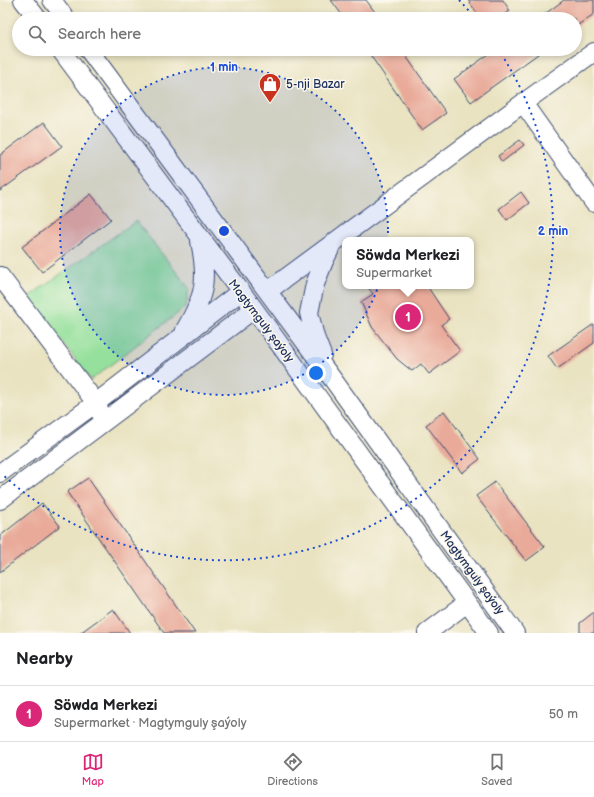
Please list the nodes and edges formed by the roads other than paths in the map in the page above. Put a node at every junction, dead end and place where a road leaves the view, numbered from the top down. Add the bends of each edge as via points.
1 (24, 0) edge
2 (52, 0) edge
3 (33, 12) edge
4 (61, 12) edge
5 (594, 52) edge
6 (65, 56) edge
7 (93, 56) edge
8 (523, 103) junction
9 (594, 204) edge
10 (200, 238) junction
11 (333, 243) junction
12 (0, 276) edge
13 (268, 291) junction
14 (240, 292) junction
15 (254, 309) junction
16 (182, 337) junction
17 (334, 381) junction
18 (96, 403) junction
19 (105, 422) junction
20 (0, 473) edge
21 (0, 500) edge
22 (467, 602) junction
23 (427, 633) edge
24 (489, 633) edge
25 (515, 633) edge

1 - 3 street
2 - 4 street
5 - 8 street
6 - 10 street, Magtymguly şaýoly
7 - 13 street, Magtymguly şaýoly
8 - 9 street
8 - 11 street
10 - 14 street, Magtymguly şaýoly
10 - 16 street via 205,279 202,298
11 - 13 street
11 - 17 street via 315,284 309,313 315,337
12 - 18 street
13 - 17 street, Magtymguly şaýoly
14 - 15 street, Magtymguly şaýoly
14 - 16 street
15 - 19 street
15 - 22 street, Magtymguly şaýoly
16 - 18 street
17 - 25 street, Magtymguly şaýoly
18 - 19 street
18 - 20 street
19 - 21 street
22 - 23 street
22 - 24 street, Magtymguly şaýoly

